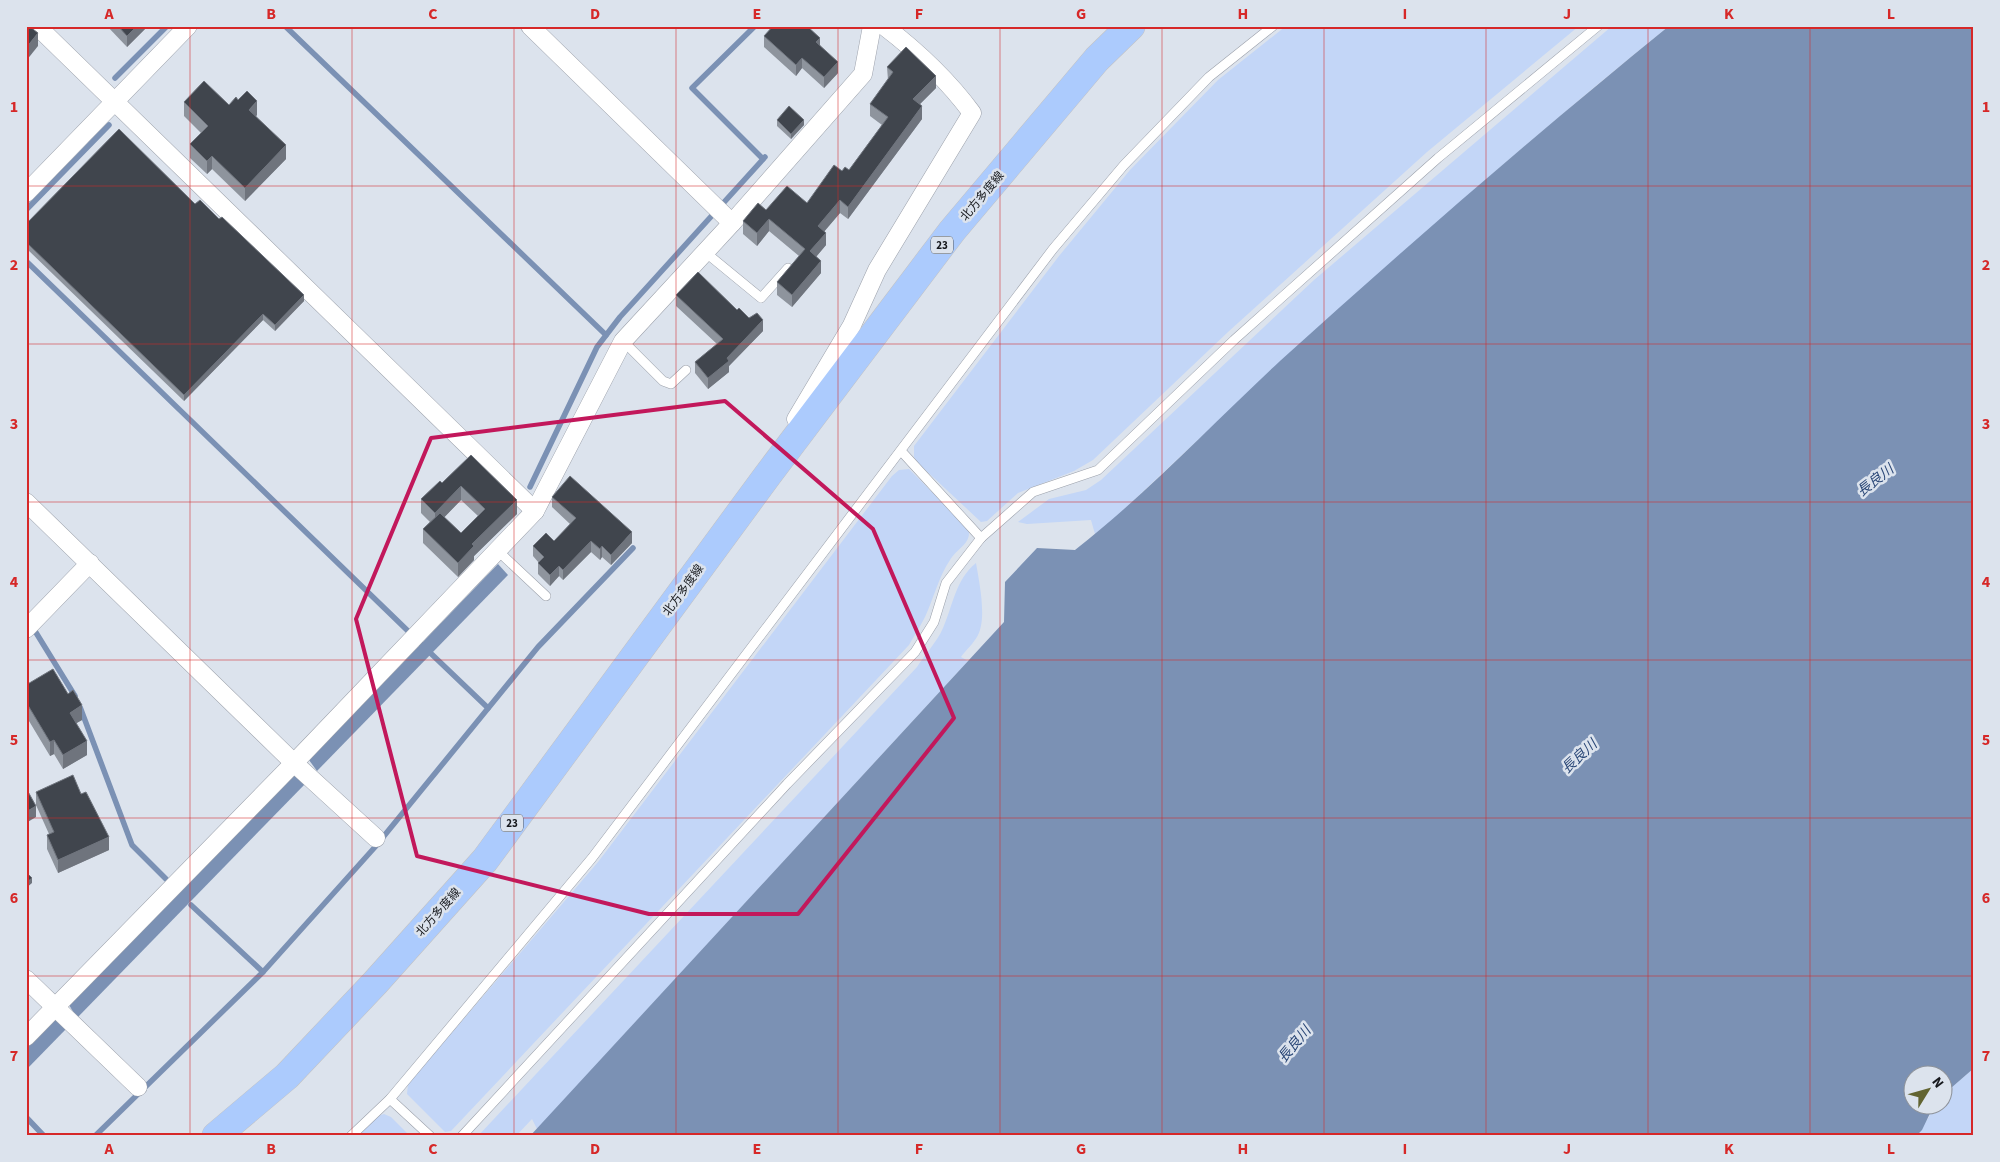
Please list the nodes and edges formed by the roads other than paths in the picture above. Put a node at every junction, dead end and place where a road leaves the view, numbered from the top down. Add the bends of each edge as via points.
1 (37, 26) edge
2 (188, 26) edge
3 (530, 26) edge
4 (872, 26) edge
5 (884, 26) edge
6 (1131, 26) edge
7 (1273, 26) edge
8 (1596, 27) edge
9 (115, 103) junction
10 (26, 194) edge
11 (728, 220) junction
12 (705, 252) junction
13 (788, 268) edge
14 (623, 341) junction
15 (686, 370) dead end
16 (902, 452) junction
17 (767, 476) junction
18 (26, 502) edge
19 (535, 511) junction
20 (981, 538) junction
21 (497, 550) junction
22 (90, 563) junction
23 (546, 596) dead end
24 (26, 629) edge
25 (294, 764) junction
26 (376, 838) dead end
27 (26, 979) edge
28 (55, 1008) junction
29 (26, 1037) edge
30 (138, 1087) dead end
31 (390, 1099) junction
32 (216, 1136) edge
33 (351, 1136) edge
34 (430, 1136) edge
35 (462, 1136) edge

1 - 9 street
2 - 9 street
3 - 11 street
4 - 11 street via 863,74
5 - 17 street via 919,53 954,88 972,113 877,270 852,326 786,436
6 - 17 main road, 北方多度線 / 23 via 1097,59 952,232
7 - 16 lane via 1209,78 1124,164 1053,249
8 - 20 lane via 1438,158 1234,340 1098,470 1033,492
9 - 10 street
9 - 19 street
11 - 12 street
12 - 13 lane via 761,298
12 - 14 street
14 - 15 lane via 663,381 672,384
14 - 19 street
16 - 20 lane
16 - 31 lane via 592,858
17 - 32 main road, 北方多度線 / 23 via 485,860 375,984 287,1076
18 - 22 street
19 - 21 street
20 - 35 lane via 946,583 934,622 916,652 787,784
21 - 23 lane
21 - 25 street
22 - 24 street
22 - 25 street
25 - 26 street
25 - 28 street
27 - 28 street
28 - 29 street
28 - 30 street
31 - 33 lane
31 - 34 lane

